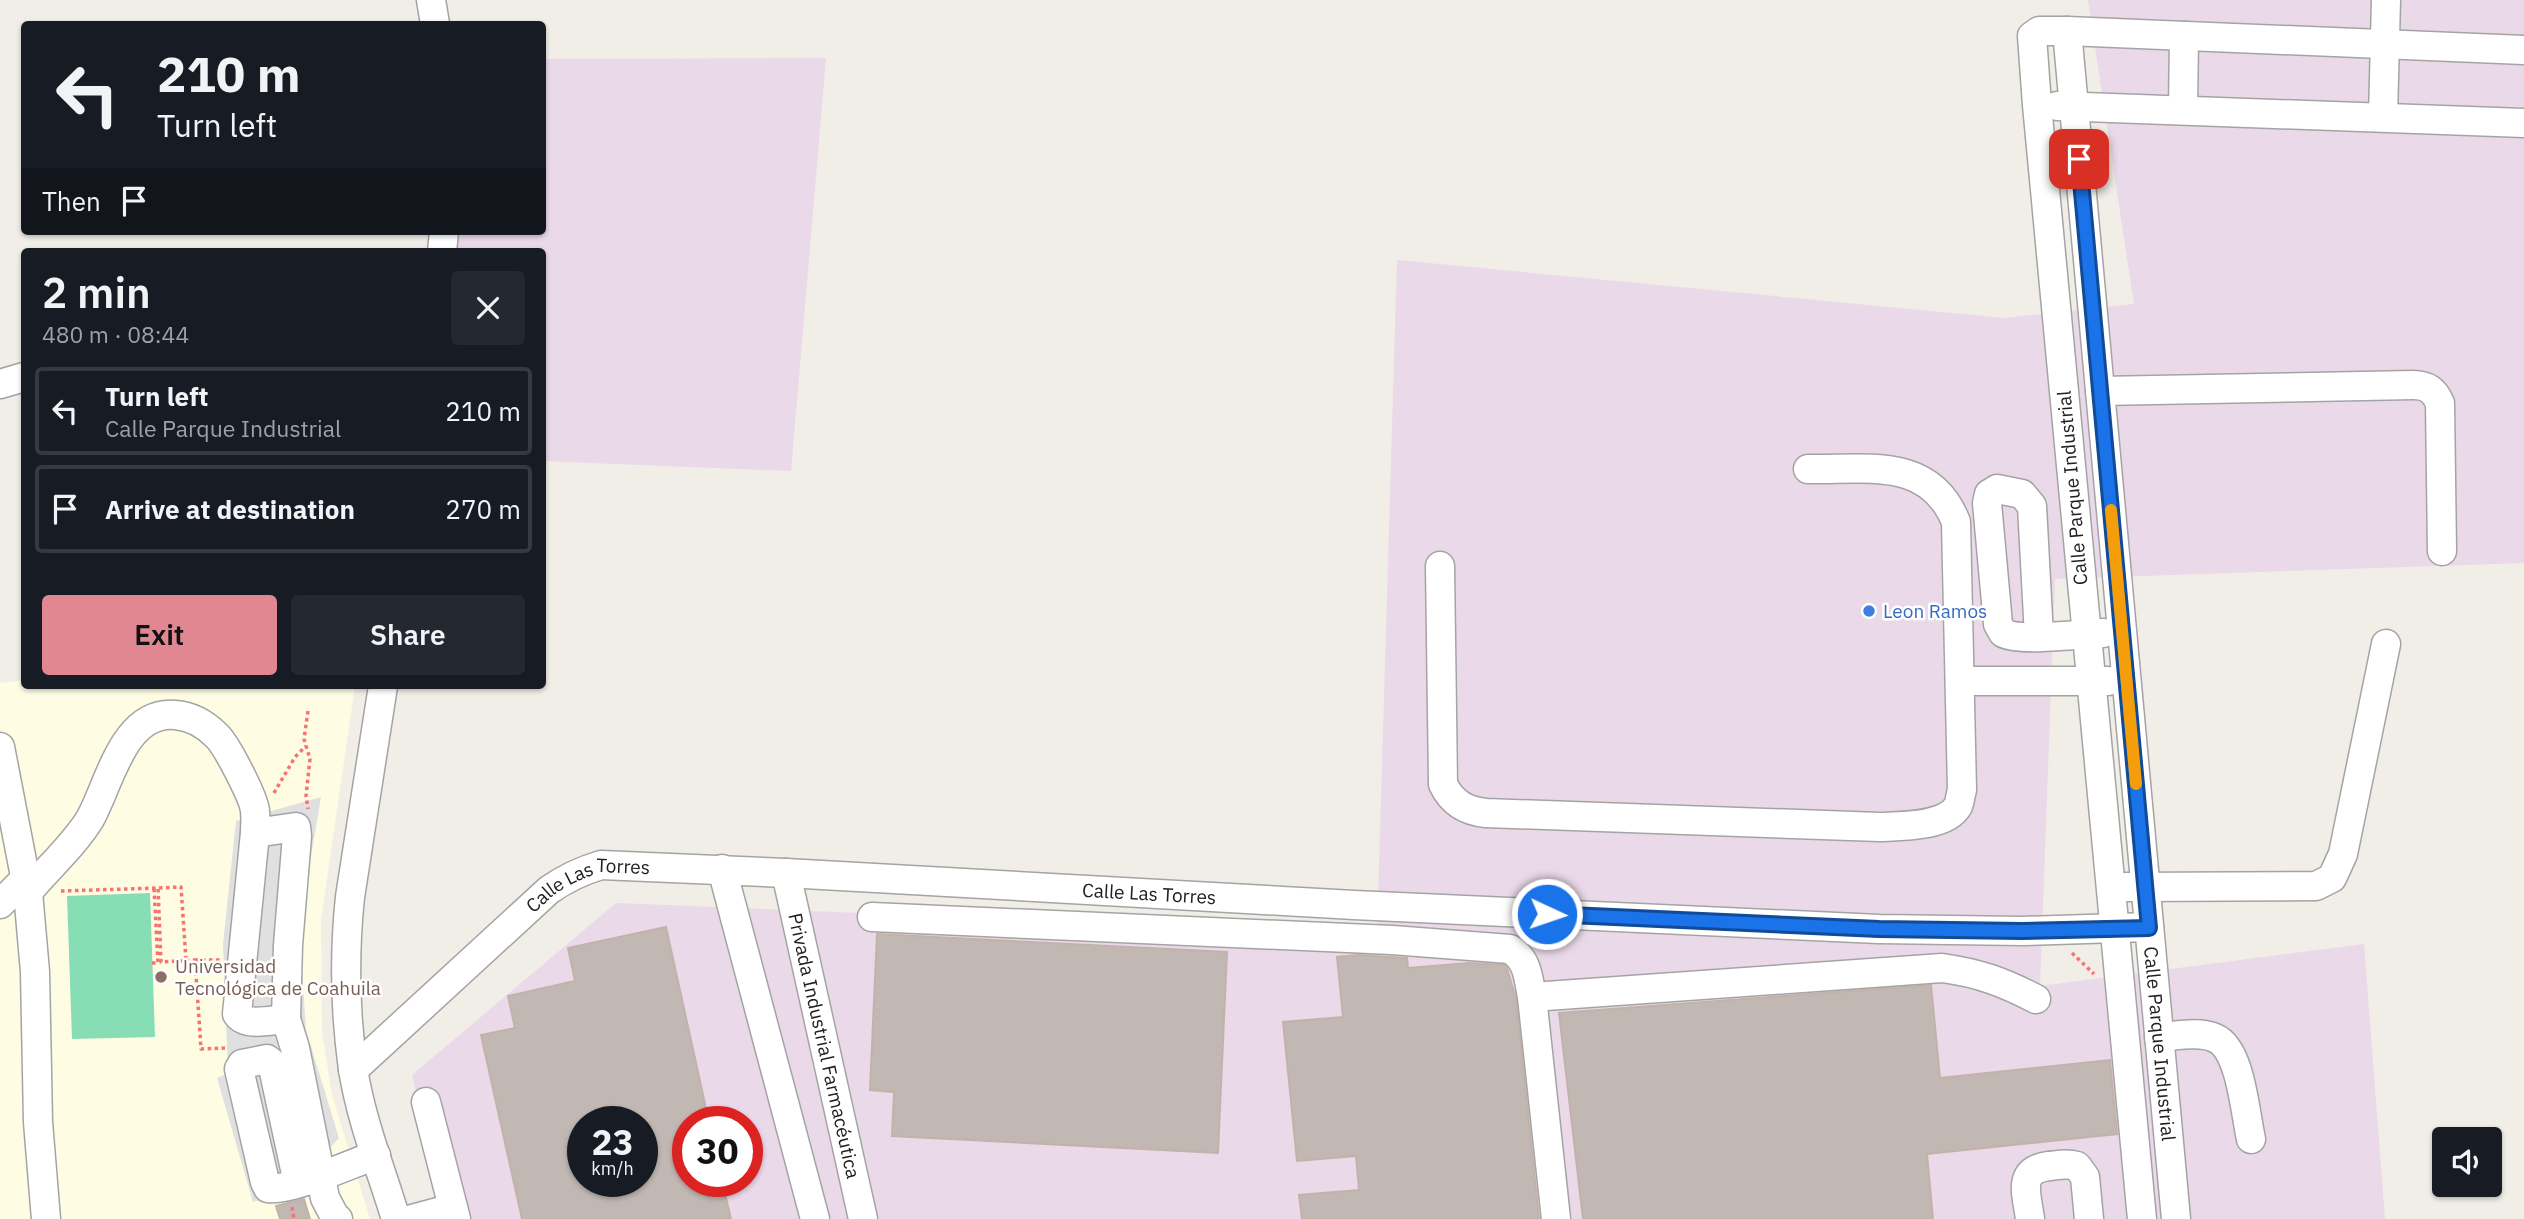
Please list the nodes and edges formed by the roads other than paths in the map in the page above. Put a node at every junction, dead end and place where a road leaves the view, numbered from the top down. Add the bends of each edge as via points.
1 (431, 0) edge
2 (2386, 0) edge
3 (434, 21) edge
4 (2067, 31) junction
5 (2184, 36) junction
6 (2385, 44) junction
7 (2524, 50) edge
8 (2037, 105) junction
9 (2074, 107) junction
10 (2183, 110) junction
11 (2383, 117) junction
12 (2524, 123) edge
13 (21, 378) edge
14 (0, 384) edge
15 (2100, 391) junction
16 (1808, 469) dead end
17 (2113, 527) junction
18 (2075, 531) junction
19 (2442, 551) dead end
20 (1440, 566) dead end
21 (2122, 633) junction
22 (2085, 634) junction
23 (2039, 636) junction
24 (2386, 644) dead end
25 (1961, 681) junction
26 (2089, 681) junction
27 (2127, 681) junction
28 (383, 689) edge
29 (0, 747) edge
30 (274, 832) junction
31 (722, 869) junction
32 (786, 873) junction
33 (27, 885) junction
34 (2110, 887) junction
35 (2146, 887) junction
36 (0, 904) edge
37 (872, 917) dead end
38 (2149, 928) junction
39 (2114, 929) junction
40 (1532, 997) junction
41 (2036, 999) dead end
42 (286, 1019) junction
43 (2160, 1037) junction
44 (240, 1066) road end
45 (353, 1070) junction
46 (426, 1102) dead end
47 (2251, 1139) dead end
48 (376, 1155) junction
49 (310, 1179) junction
50 (454, 1214) edge
51 (398, 1218) edge
52 (46, 1219) edge
53 (338, 1219) edge
54 (815, 1219) edge
55 (863, 1219) edge
56 (1556, 1219) edge
57 (2029, 1219) edge
58 (2089, 1219) edge
59 (2142, 1219) edge
60 (2176, 1219) edge

1 - 3 street
2 - 6 street
4 - 5 street
4 - 8 street, Calle Parque Industrial via 2035,32
4 - 9 street, Calle Parque Industrial
5 - 6 street
5 - 10 street
6 - 7 street
6 - 11 street
8 - 9 street
8 - 18 street, Calle Parque Industrial
9 - 10 street
9 - 15 street, Calle Parque Industrial
10 - 11 street
11 - 12 street
13 - 14 street
15 - 17 street, Calle Parque Industrial
15 - 19 street via 2430,388 2440,403
16 - 25 street via 1906,473 1940,492 1951,508 1958,536
17 - 18 street
17 - 21 street, Calle Parque Industrial
18 - 22 street, Calle Parque Industrial
20 - 25 street via 1443,784 1449,798 1475,811 1880,827 1937,821 1959,805 1962,790
21 - 22 street
21 - 27 street, Calle Parque Industrial
22 - 23 street
22 - 26 street, Calle Parque Industrial
23 - 23 street via 2032,506 2022,494 1997,489 1989,494 1987,503 1998,624 2009,637
24 - 35 street via 2343,854 2332,878 2316,886
25 - 26 street
26 - 27 street
26 - 34 street, Calle Parque Industrial
27 - 35 street, Calle Parque Industrial
28 - 45 street via 347,930 346,997
29 - 33 street
30 - 33 street via 256,809 228,750 210,729 185,716 157,717 137,728 121,752 83,830
30 - 42 street via 288,945
30 - 42 street via 237,1014 246,1022
31 - 32 street, Calle Las Torres
31 - 45 street, Calle Las Torres via 601,865 565,878
31 - 54 street
32 - 39 street, Calle Las Torres via 1879,929
32 - 55 street, Privada Industrial Farmacéutica
33 - 36 street
33 - 52 street
34 - 35 street
34 - 39 street, Calle Parque Industrial
35 - 38 street, Calle Parque Industrial
37 - 40 street via 1497,947 1510,949 1525,962
38 - 39 street, Calle Las Torres
38 - 43 street, Calle Parque Industrial
39 - 59 street, Calle Parque Industrial
40 - 41 street via 1942,968 2000,981
40 - 56 street
42 - 49 street via 295,1048
43 - 47 street via 2208,1036 2224,1043 2234,1058
43 - 60 street, Calle Parque Industrial
44 - 49 street via 267,1059 272,1063
45 - 48 street
46 - 50 street
48 - 49 street
48 - 51 street
49 - 53 street
50 - 51 street
57 - 58 street via 2028,1175 2037,1168 2070,1164 2085,1177

